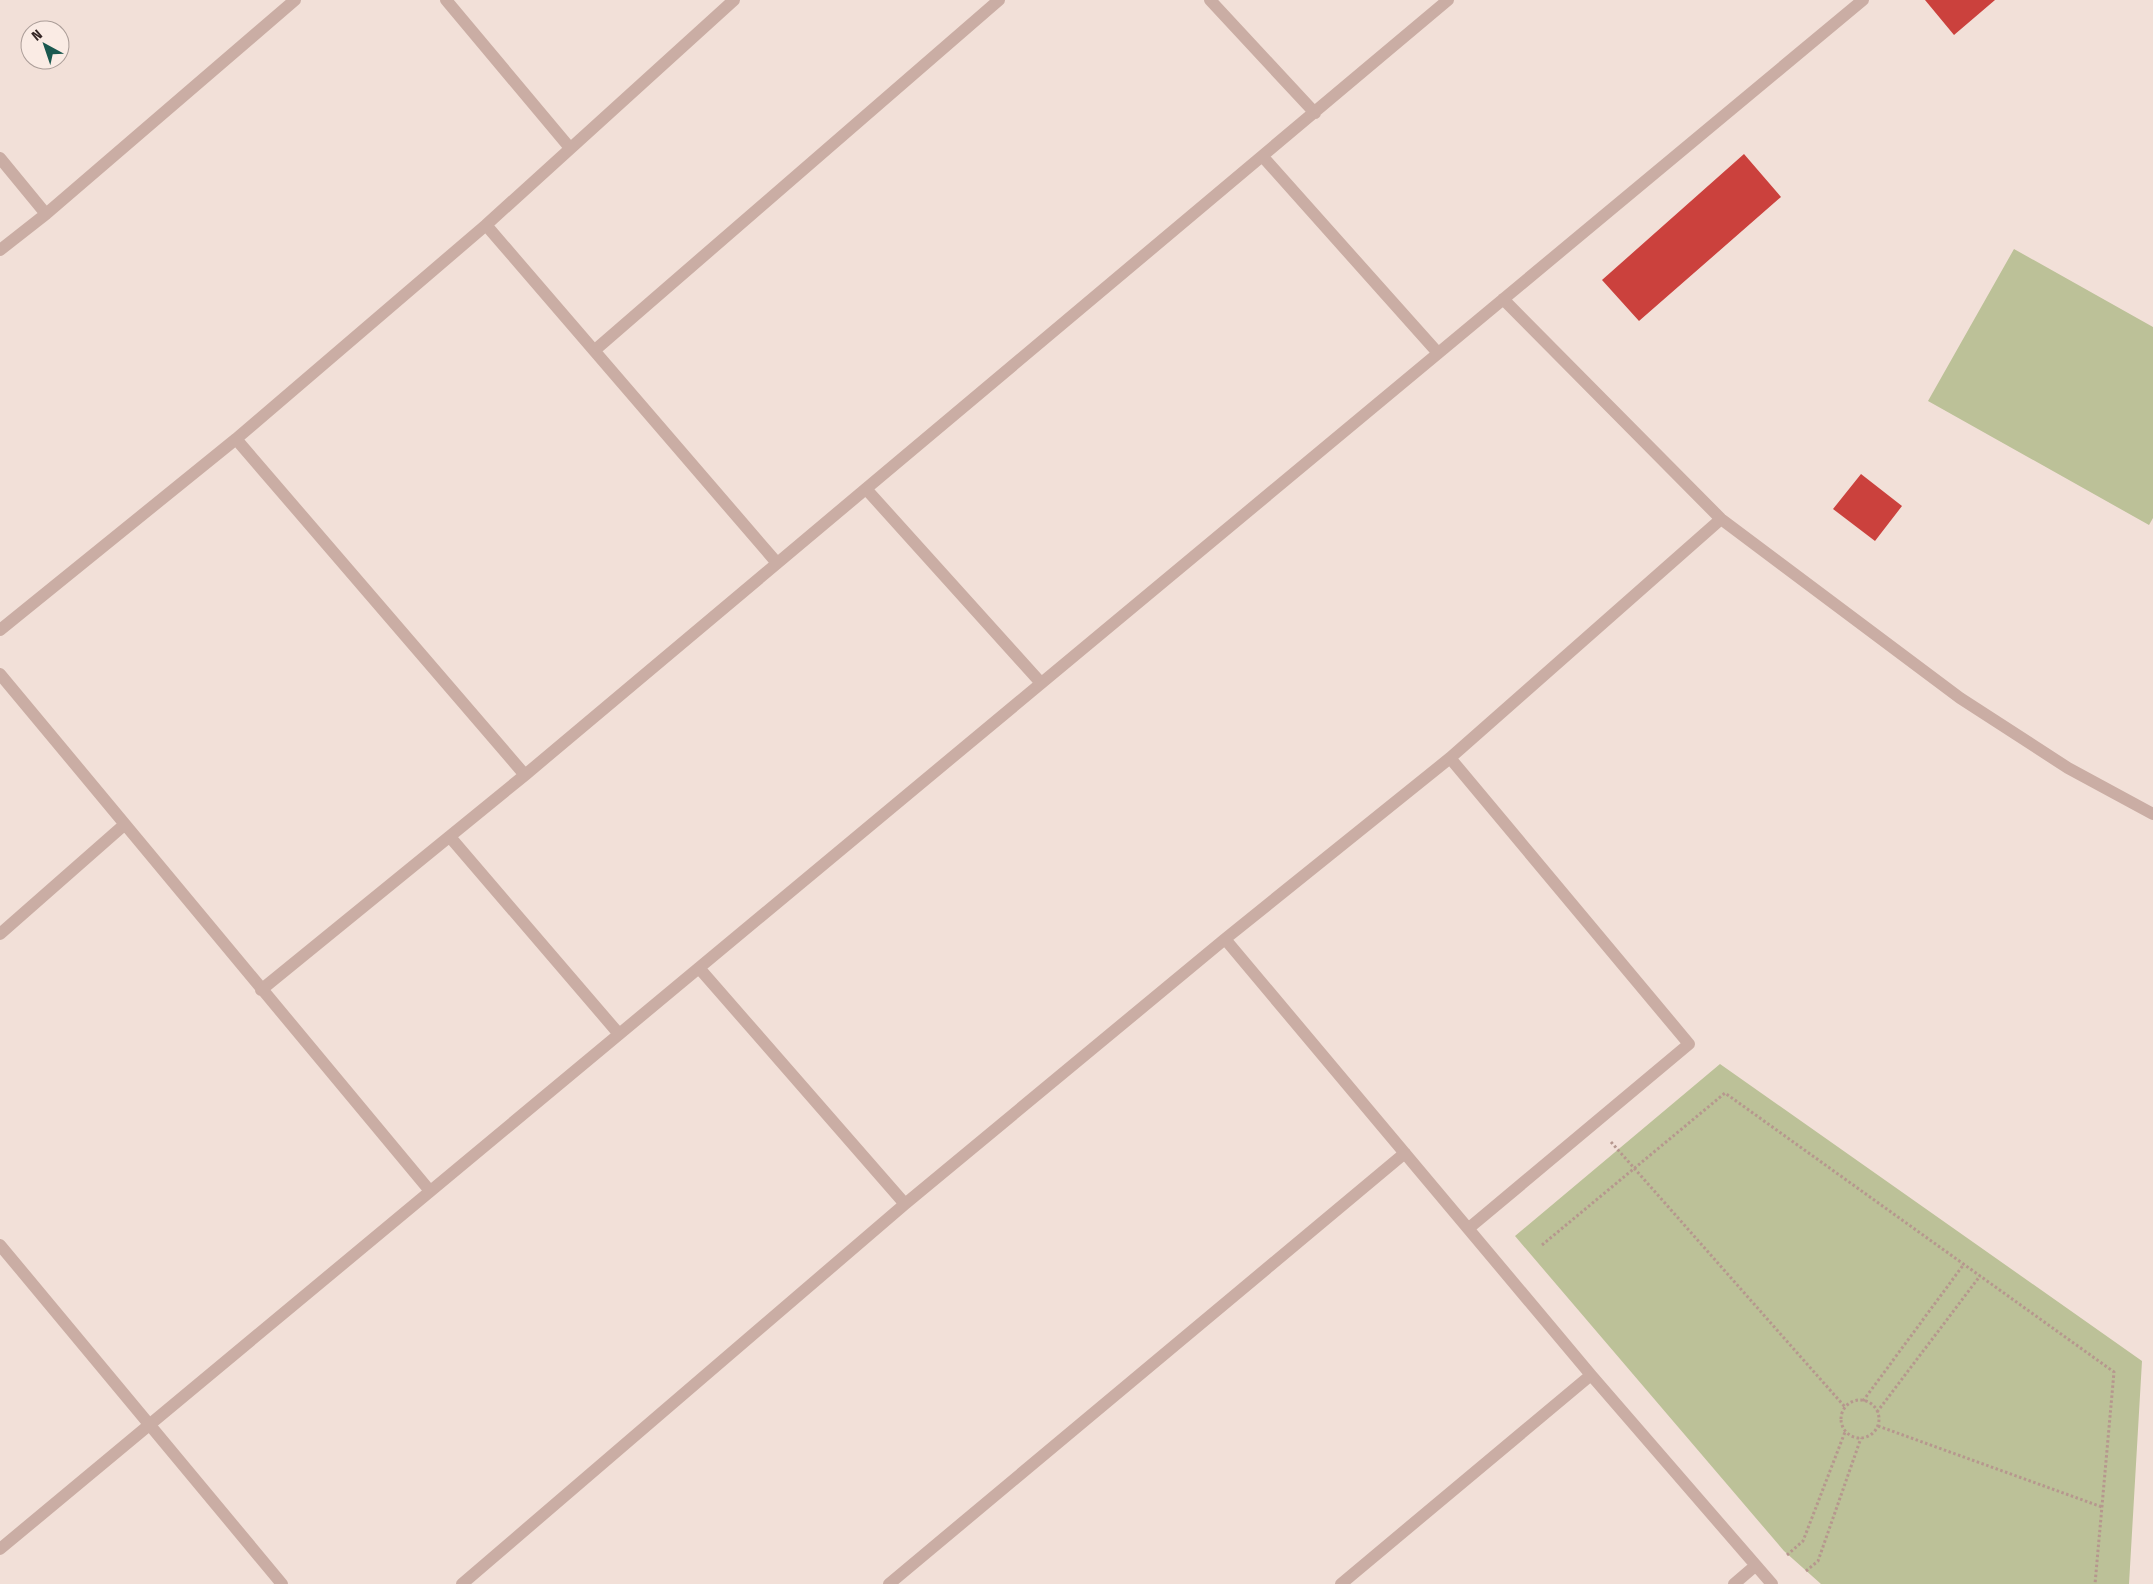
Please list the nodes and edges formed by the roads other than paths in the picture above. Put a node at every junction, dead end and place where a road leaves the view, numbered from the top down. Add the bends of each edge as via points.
1 (295, 0) edge
2 (446, 0) edge
3 (734, 0) edge
4 (999, 0) edge
5 (1210, 0) edge
6 (1448, 0) edge
7 (1863, 0) edge
8 (1315, 113) junction
9 (570, 148) junction
10 (1263, 157) junction
11 (0, 158) edge
12 (46, 214) junction
13 (486, 225) junction
14 (0, 250) edge
15 (1504, 299) junction
16 (595, 350) junction
17 (1438, 353) junction
18 (236, 439) junction
19 (867, 490) junction
20 (1721, 519) junction
21 (777, 563) junction
22 (0, 630) edge
23 (0, 674) edge
24 (1041, 683) junction
25 (1450, 758) junction
26 (525, 775) junction
27 (2153, 814) edge
28 (124, 825) junction
29 (450, 837) junction
30 (0, 934) edge
31 (1225, 939) junction
32 (700, 968) junction
33 (261, 990) junction
34 (619, 1034) junction
35 (1404, 1153) junction
36 (430, 1191) junction
37 (905, 1204) junction
38 (1469, 1228) junction
39 (0, 1245) edge
40 (1591, 1375) junction
41 (149, 1425) junction
42 (0, 1549) edge
43 (1755, 1566) junction
44 (282, 1584) edge
45 (462, 1584) edge
46 (889, 1584) edge
47 (1341, 1584) edge
48 (1734, 1584) edge
49 (1772, 1584) edge

1 - 12 street
2 - 9 street
3 - 9 street
4 - 16 street
5 - 8 street
6 - 8 street
7 - 15 street
8 - 10 street
9 - 13 street
10 - 17 street
10 - 19 street
11 - 12 street
12 - 14 street
13 - 16 street
13 - 18 street
15 - 17 street
15 - 20 street
16 - 21 street
17 - 24 street
18 - 22 street
18 - 26 street
19 - 21 street
19 - 24 street
20 - 25 street
20 - 27 street via 1960,698 2068,768
21 - 26 street
23 - 28 street
24 - 32 street
25 - 31 street
25 - 38 street via 1689,1044
26 - 29 street
28 - 30 street
28 - 33 street
29 - 33 street
29 - 34 street
31 - 35 street
31 - 37 street
32 - 34 street
32 - 37 street
33 - 36 street
34 - 36 street
35 - 38 street
35 - 46 street
36 - 41 street
37 - 45 street
38 - 40 street
39 - 41 street
40 - 43 street
40 - 47 street
41 - 42 street
41 - 44 street
43 - 48 street
43 - 49 street

